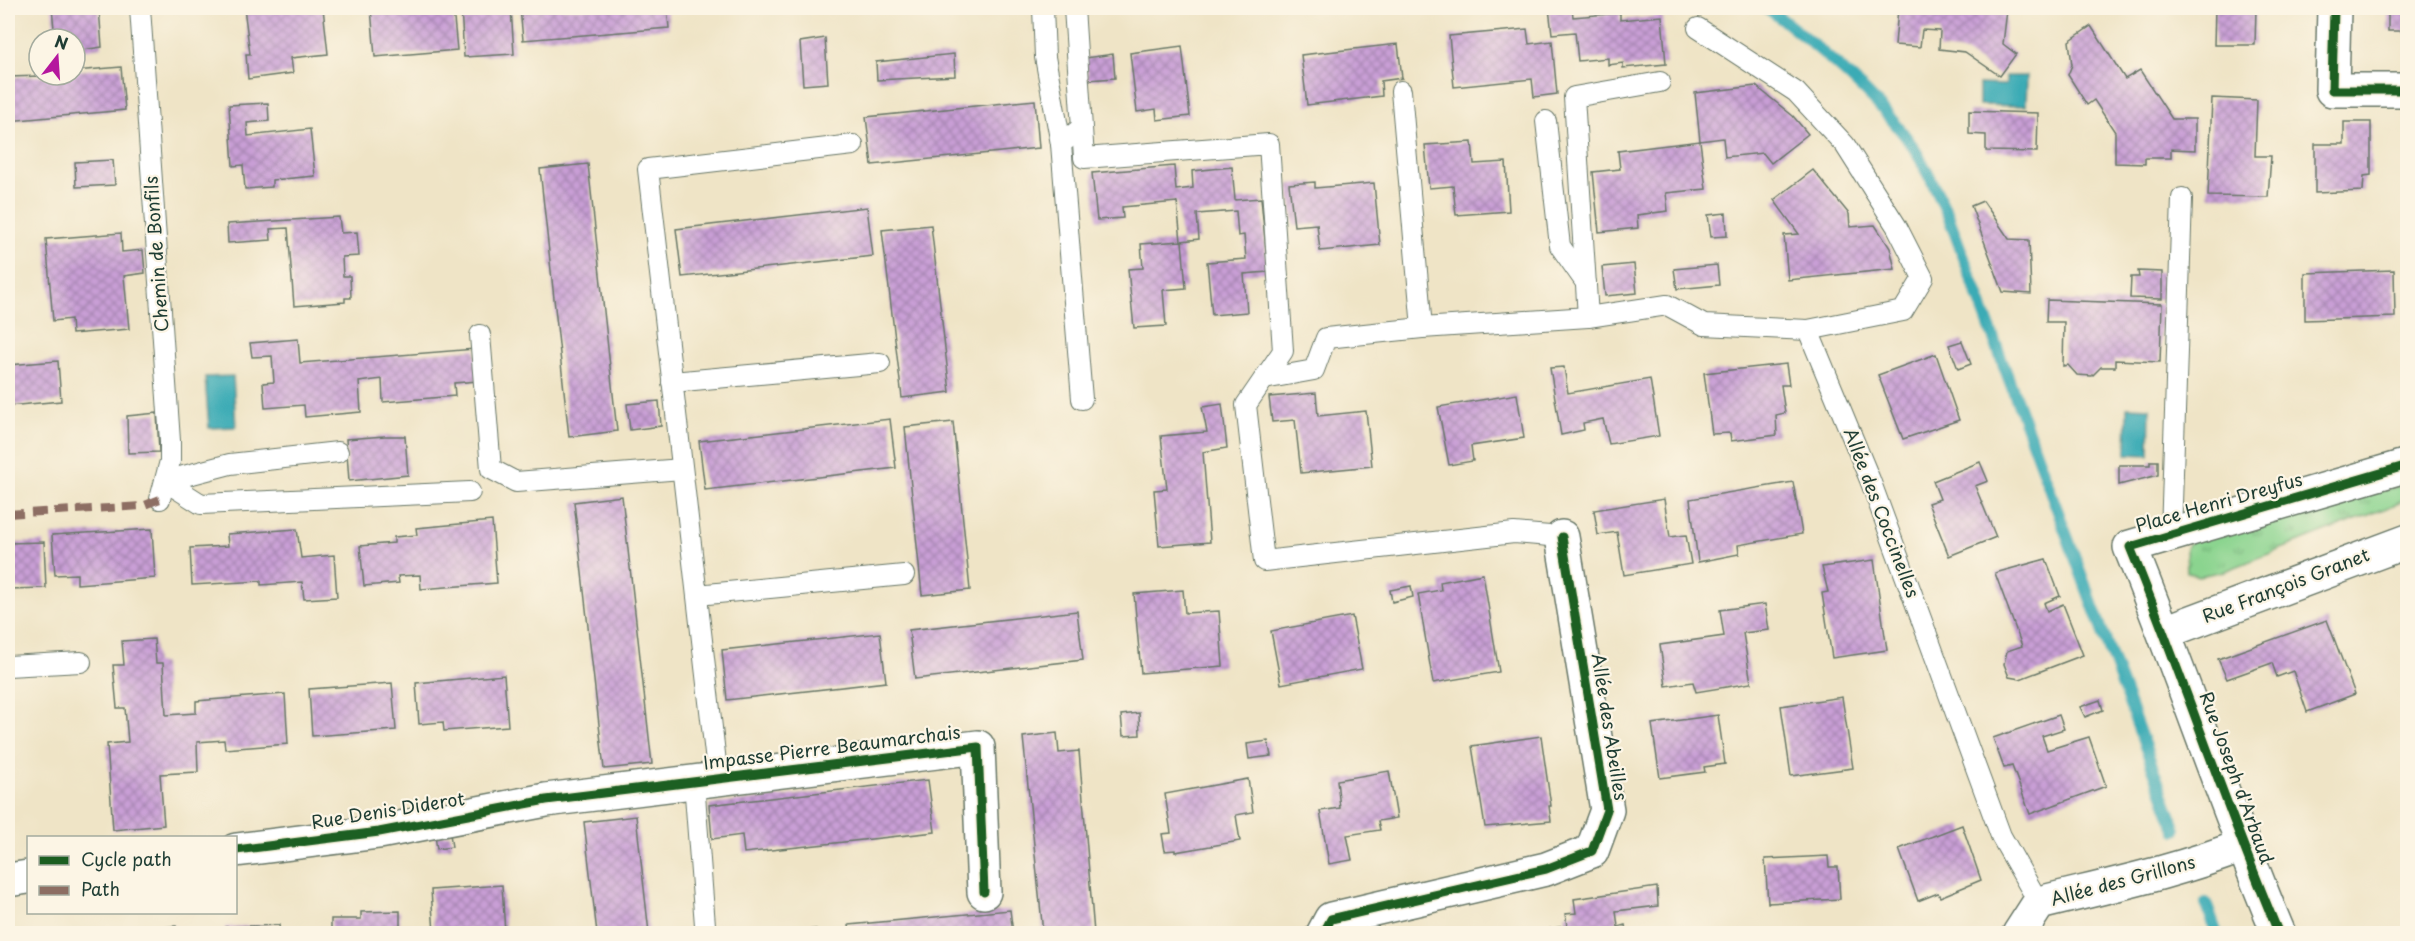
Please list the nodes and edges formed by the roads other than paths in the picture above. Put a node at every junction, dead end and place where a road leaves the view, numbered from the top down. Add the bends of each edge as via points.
1 (140, 8) edge
2 (1043, 8) edge
3 (1074, 8) edge
4 (2334, 8) edge
5 (1698, 28) dead end
6 (1660, 82) dead end
7 (2408, 90) edge
8 (1401, 91) dead end
9 (1546, 121) dead end
10 (1081, 128) junction
11 (1062, 144) junction
12 (853, 145) dead end
13 (2182, 198) dead end
14 (1586, 283) junction
15 (1588, 317) junction
16 (1422, 328) junction
17 (1808, 330) junction
18 (480, 335) dead end
19 (880, 363) dead end
20 (1264, 379) junction
21 (672, 382) junction
22 (1082, 399) dead end
23 (338, 452) dead end
24 (2408, 465) edge
25 (682, 469) junction
26 (162, 490) junction
27 (470, 492) dead end
28 (2171, 534) junction
29 (1562, 537) joint
30 (2408, 541) edge
31 (904, 575) dead end
32 (697, 595) junction
33 (2165, 632) junction
34 (81, 662) dead end
35 (8, 666) edge
36 (706, 781) junction
37 (546, 800) joint
38 (2242, 846) junction
39 (237, 850) edge
40 (27, 877) edge
41 (8, 880) edge
42 (984, 892) dead end
43 (2038, 903) junction
44 (705, 925) dead end
45 (1323, 933) edge
46 (2019, 933) edge
47 (2278, 933) edge

1 - 26 lane, Chemin de Bonfils via 170,441 170,461
2 - 11 lane via 1045,57
3 - 10 lane
4 - 7 street via 2332,90
5 - 17 lane via 1796,92 1845,144 1897,227 1923,278 1903,311
6 - 14 lane via 1574,97
8 - 16 lane
9 - 14 lane via 1560,246
10 - 11 lane
10 - 20 lane via 1084,158 1269,144 1283,351
11 - 22 lane
12 - 21 lane via 648,169
13 - 28 lane
14 - 15 lane
15 - 16 lane
15 - 17 lane via 1667,305 1704,325
16 - 20 lane via 1326,339 1314,370
17 - 43 lane, Allée des Coccinelles via 1870,480 2001,836
18 - 25 lane via 491,469 516,482
19 - 21 lane
20 - 29 lane via 1246,405 1263,561 1514,533
21 - 25 lane
23 - 26 lane via 231,464
24 - 28 street, Place Henri Dreyfus
25 - 32 lane
26 - 27 lane via 201,504
28 - 33 street, Place Henri Dreyfus via 2130,546
29 - 45 street, Allée des Abeilles via 1606,810 1592,851 1546,869 1331,919
30 - 33 street, Rue François Granet
31 - 32 lane
32 - 36 lane
33 - 38 street, Rue Joseph d'Arbaud
34 - 35 lane
36 - 37 street, Impasse Pierre Beaumarchais
36 - 42 street, Impasse Pierre Beaumarchais via 978,747
36 - 44 lane
37 - 39 street, Rue Denis Diderot via 379,832
38 - 43 street, Allée des Grillons via 2147,876
38 - 47 street, Rue Joseph d'Arbaud
40 - 41 street
43 - 46 street, Allée des Grillons

